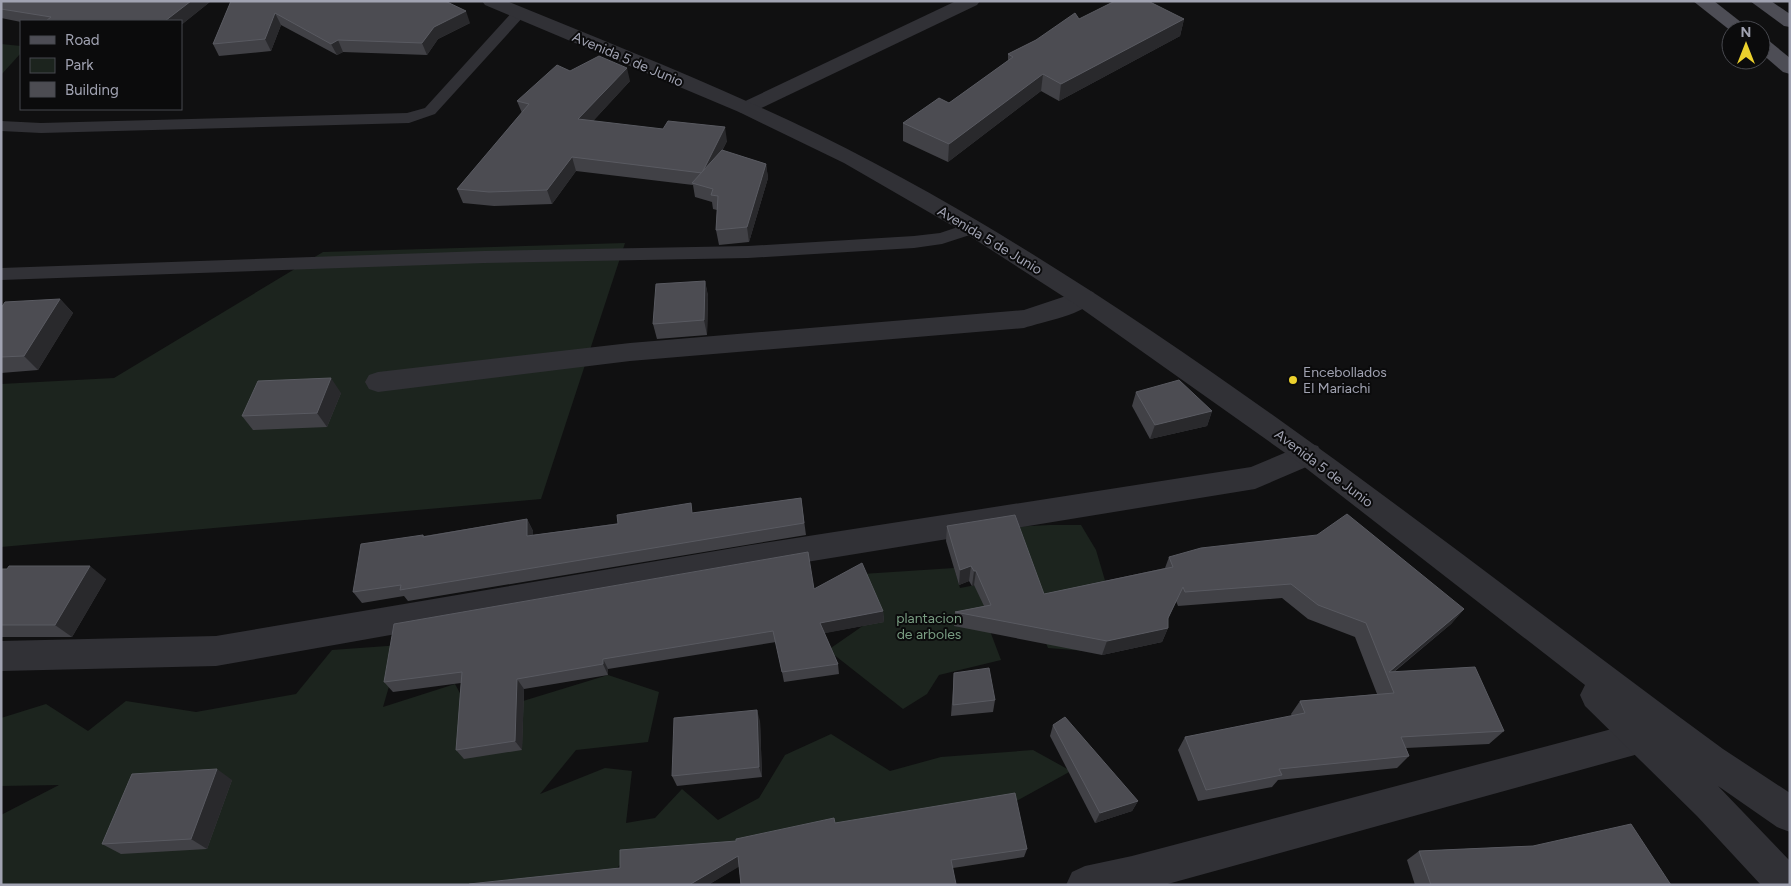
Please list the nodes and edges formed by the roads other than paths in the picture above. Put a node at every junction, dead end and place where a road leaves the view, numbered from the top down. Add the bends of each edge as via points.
1 (491, 1) edge
2 (971, 1) edge
3 (1702, 1) edge
4 (1758, 1) edge
5 (519, 13) junction
6 (1728, 20) edge
7 (1790, 22) edge
8 (1771, 52) edge
9 (1790, 68) edge
10 (746, 108) junction
11 (1, 126) edge
12 (972, 228) junction
13 (1, 274) edge
14 (1084, 298) junction
15 (378, 382) dead end
16 (1308, 454) junction
17 (1443, 558) junction
18 (1, 656) edge
19 (1642, 737) junction
20 (1790, 814) edge
21 (1134, 880) edge
22 (1085, 885) edge
23 (1787, 885) edge

1 - 5 street, Avenida 5 de Junio
2 - 10 street
3 - 6 main road
4 - 7 main road
5 - 10 street, Avenida 5 de Junio
5 - 11 lane via 430,111 409,118 51,128
8 - 9 main road
10 - 12 street, Avenida 5 de Junio via 851,159
12 - 13 lane via 942,238 914,242 748,252 484,257
12 - 14 street, Avenida 5 de Junio
14 - 15 street via 1058,310 1024,319 630,352
14 - 16 street, Avenida 5 de Junio
16 - 17 street, Avenida 5 de Junio
16 - 18 street via 1255,478 751,558 216,651
17 - 19 street via 1548,648
17 - 20 street via 1634,704
19 - 21 street
19 - 23 street
21 - 22 street

